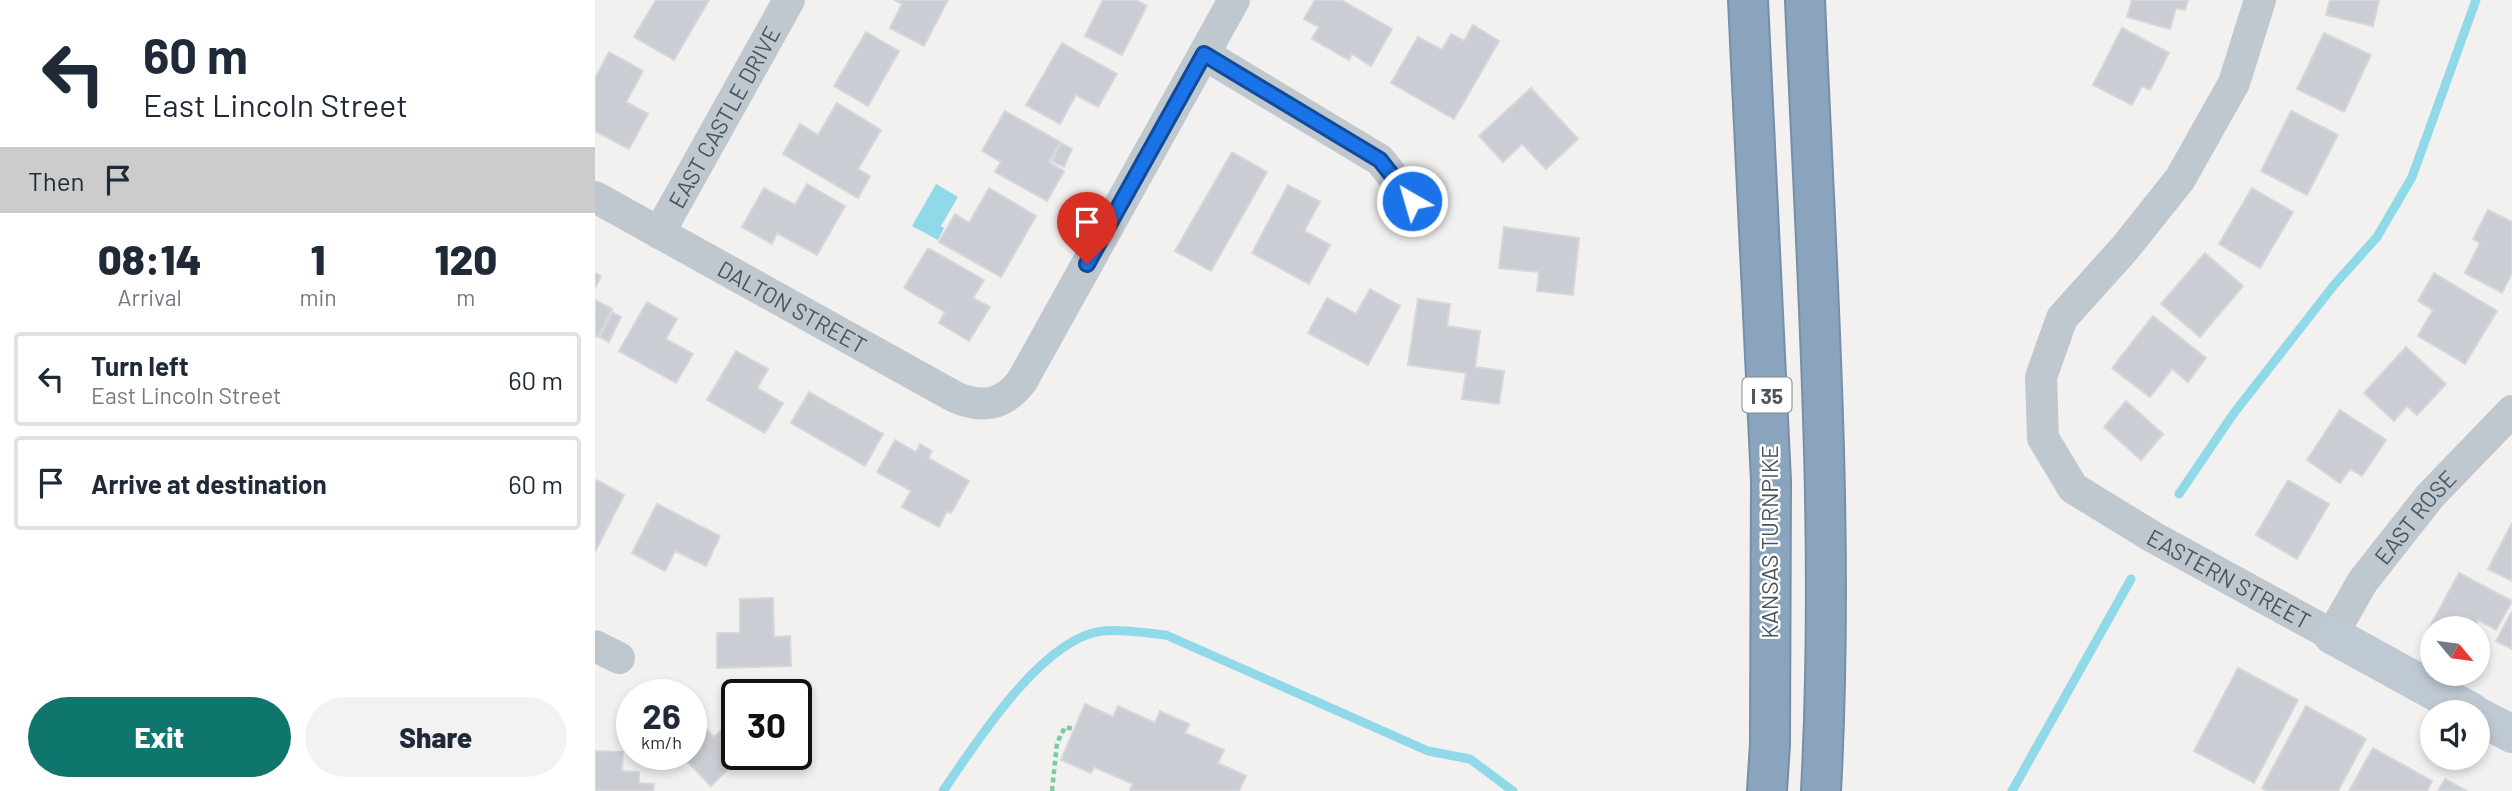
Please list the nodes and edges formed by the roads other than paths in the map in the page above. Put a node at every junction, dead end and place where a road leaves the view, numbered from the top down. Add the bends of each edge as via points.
1 (789, 0) edge
2 (1234, 0) edge
3 (1748, 0) edge
4 (1805, 0) edge
5 (2260, 0) edge
6 (1204, 54) junction
7 (595, 197) edge
8 (1412, 201) dead end
9 (659, 233) junction
10 (2512, 411) edge
11 (2332, 635) junction
12 (2450, 700) edge
13 (2490, 722) edge
14 (2512, 734) edge
15 (1767, 791) edge
16 (1821, 791) edge

1 - 9 street, EAST CASTLE DRIVE
2 - 6 street
3 - 15 highway, KANSAS TURNPIKE / I 35 via 1771,481
4 - 16 highway, I 35 via 1826,483
5 - 11 street, EASTERN STREET via 2234,83 2180,179 2063,318 2041,377 2043,438 2073,488
6 - 8 street via 1380,160
6 - 9 street, DALTON STREET via 1022,381 992,404 955,397
7 - 9 street, DALTON STREET
10 - 11 street, EAST ROSE via 2430,496 2363,580
11 - 12 street, EASTERN STREET
13 - 14 street

